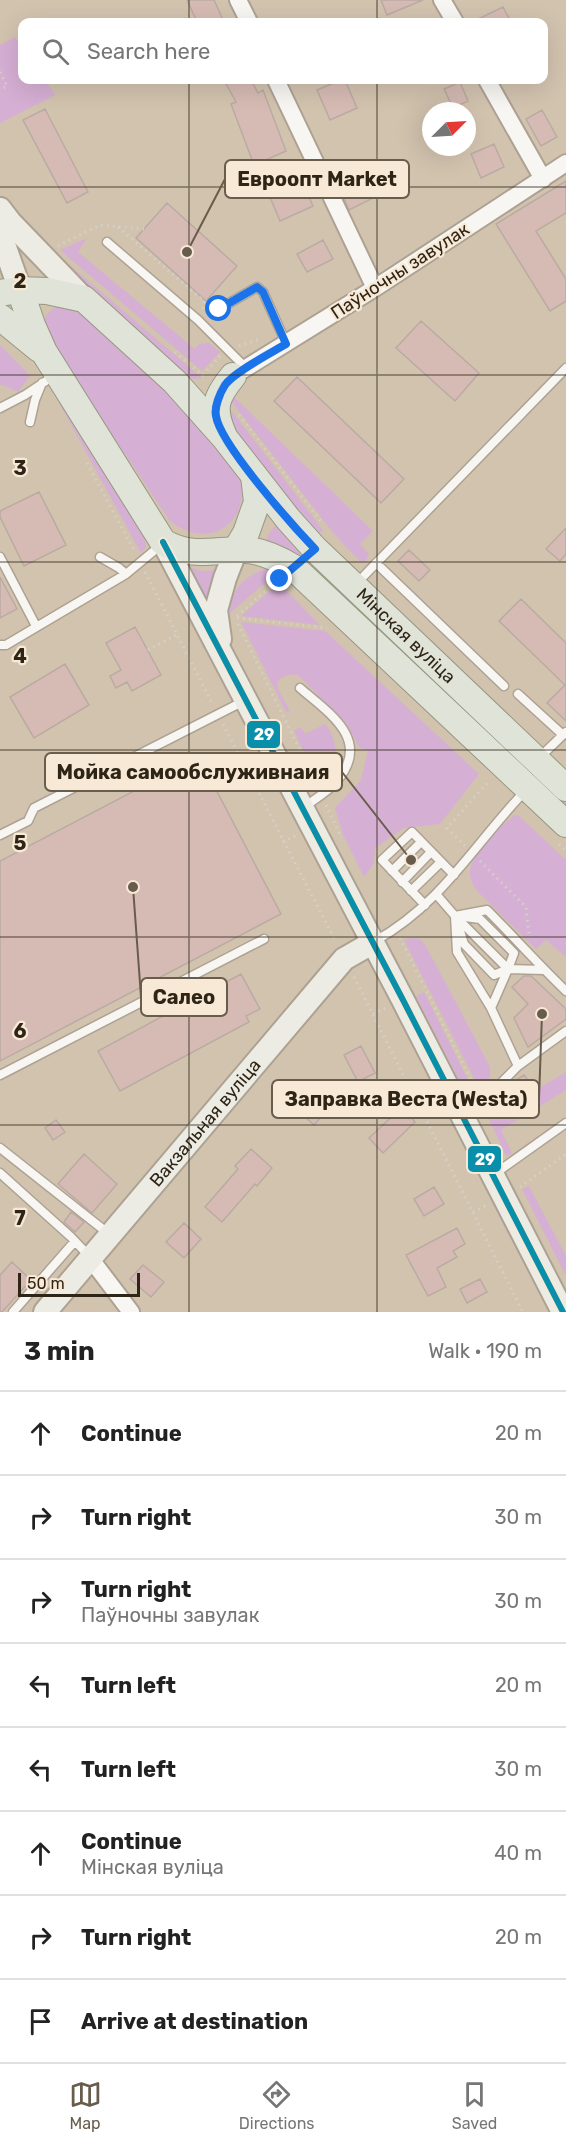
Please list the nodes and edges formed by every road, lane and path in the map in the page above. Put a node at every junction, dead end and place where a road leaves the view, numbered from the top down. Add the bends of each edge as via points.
1 (238, 0) edge
2 (442, 0) edge
3 (247, 18) edge
4 (453, 18) edge
5 (0, 72) edge
6 (278, 84) edge
7 (489, 84) edge
8 (0, 90) edge
9 (566, 163) edge
10 (543, 179) junction
11 (0, 209) edge
12 (0, 233) edge
13 (107, 242) dead end
14 (375, 288) junction
15 (10, 292) edge
16 (74, 296) junction
17 (219, 309) dead end
18 (0, 317) edge
19 (284, 338) junction
20 (233, 341) dead end
21 (45, 360) junction
22 (566, 368) edge
23 (240, 373) junction
24 (175, 382) junction
25 (0, 408) edge
26 (30, 422) dead end
27 (224, 437) junction
28 (85, 459) dead end
29 (254, 476) junction
30 (163, 542) junction
31 (236, 550) junction
32 (0, 557) edge
33 (100, 557) dead end
34 (141, 562) junction
35 (376, 563) junction
36 (294, 568) junction
37 (126, 574) junction
38 (354, 587) junction
39 (235, 618) junction
40 (36, 626) junction
41 (327, 628) dead end
42 (178, 634) junction
43 (0, 645) edge
44 (221, 649) junction
45 (148, 650) dead end
46 (504, 686) dead end
47 (300, 688) dead end
48 (518, 694) dead end
49 (247, 700) junction
50 (218, 714) junction
51 (564, 734) edge
52 (237, 754) junction
53 (537, 760) junction
54 (306, 763) dead end
55 (206, 771) dead end
56 (491, 779) dead end
57 (528, 788) junction
58 (566, 788) edge
59 (302, 809) junction
60 (566, 824) edge
61 (0, 835) edge
62 (421, 842) junction
63 (431, 852) junction
64 (473, 854) junction
65 (441, 862) junction
66 (392, 871) junction
67 (454, 874) junction
68 (402, 882) junction
69 (411, 891) junction
70 (436, 894) junction
71 (425, 905) junction
72 (456, 916) junction
73 (264, 939) dead end
74 (372, 943) junction
75 (532, 958) junction
76 (344, 959) junction
77 (508, 969) junction
78 (544, 970) junction
79 (566, 990) edge
80 (491, 1008) junction
81 (566, 1031) edge
82 (518, 1066) junction
83 (0, 1075) edge
84 (463, 1117) junction
85 (566, 1123) edge
86 (0, 1148) edge
87 (0, 1173) edge
88 (493, 1175) junction
89 (110, 1235) junction
90 (83, 1249) junction
91 (13, 1312) edge
92 (45, 1312) edge
93 (131, 1312) edge
94 (523, 1312) edge
95 (563, 1312) edge

1 - 3 street
2 - 4 street
5 - 8 path via 7,86
6 - 14 street
7 - 10 street
9 - 10 street, Паўночны завулак
10 - 14 street, Паўночны завулак
11 - 16 main road
12 - 15 main road
13 - 23 lane via 198,320
14 - 19 street, Паўночны завулак
15 - 16 main road via 47,291
15 - 21 main road
16 - 21 main road via 46,300 38,308
16 - 24 main road, Мінская вуліца
17 - 19 lane via 257,287
18 - 21 main road
19 - 20 path via 239,346
19 - 23 street, Паўночны завулак
21 - 25 lane
21 - 26 lane
21 - 30 main road
22 - 35 lane
23 - 24 main road via 199,388
23 - 27 main road via 225,386 216,406
24 - 27 main road, Мінская вуліца
27 - 29 main road, Мінская вуліца
28 - 34 path
29 - 31 main road via 257,502
29 - 38 main road, Мінская вуліца via 288,519
30 - 31 main road, Мінская вуліца via 175,549 201,553
30 - 34 lane
30 - 44 main road
31 - 36 main road, Мінская вуліца via 258,552
31 - 44 main road via 216,610
32 - 40 lane
33 - 37 lane
34 - 37 lane
34 - 42 path
35 - 38 lane
35 - 46 lane
36 - 39 path
36 - 57 main road, Мінская вуліца
37 - 40 lane
38 - 53 main road, Мінская вуліца
39 - 41 path
39 - 54 path
40 - 43 lane
42 - 45 path
42 - 50 path
44 - 49 main road
47 - 59 lane via 338,721 349,737 351,759 337,782
48 - 51 lane
49 - 50 lane
49 - 59 main road
50 - 52 path
50 - 61 lane via 34,808 28,821
51 - 53 lane
52 - 55 path
52 - 76 path
53 - 58 main road, Мінская вуліца
56 - 64 path via 447,828
57 - 60 main road, Мінская вуліца
57 - 64 lane
59 - 74 main road
62 - 63 lane
62 - 66 lane
62 - 66 lane via 412,832 382,860
63 - 65 lane
63 - 68 lane
64 - 67 lane
64 - 75 path via 526,907
65 - 67 lane
65 - 69 lane
66 - 68 lane
67 - 70 lane
68 - 69 lane
69 - 71 lane
70 - 71 lane
70 - 72 lane
71 - 74 lane via 396,930
72 - 75 lane via 488,910
72 - 77 lane
72 - 77 lane via 464,944 494,975
72 - 77 lane via 480,919 514,953
72 - 80 lane via 457,952
73 - 83 lane
74 - 76 main road, Вакзальная вуліца
74 - 84 main road
75 - 78 lane
76 - 89 main road, Вакзальная вуліца
76 - 94 path
77 - 78 lane
77 - 80 lane
78 - 79 lane
80 - 82 lane
81 - 82 lane
82 - 84 lane
84 - 88 main road
85 - 88 lane
86 - 89 lane
87 - 90 lane
88 - 95 main road
89 - 90 main road, Вакзальная вуліца
90 - 91 lane
90 - 92 main road, Вакзальная вуліца
90 - 93 street

